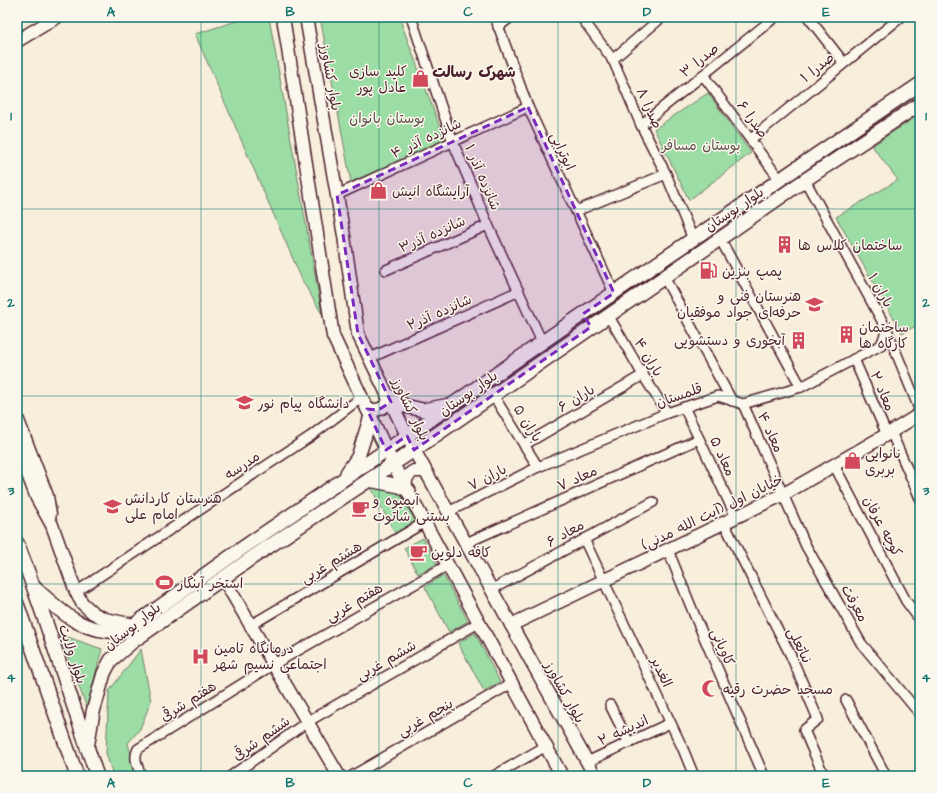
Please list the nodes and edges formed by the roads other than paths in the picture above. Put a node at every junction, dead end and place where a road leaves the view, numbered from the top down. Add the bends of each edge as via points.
1 (57, 17) edge
2 (282, 17) edge
3 (306, 17) edge
4 (411, 17) edge
5 (494, 17) edge
6 (511, 17) edge
7 (581, 17) edge
8 (662, 17) edge
9 (775, 17) edge
10 (808, 17) edge
11 (901, 17) edge
12 (498, 27) junction
13 (17, 41) edge
14 (612, 60) junction
15 (844, 63) junction
16 (703, 75) junction
17 (920, 84) edge
18 (920, 104) edge
19 (528, 107) junction
20 (641, 125) junction
21 (751, 139) junction
22 (453, 142) junction
23 (666, 174) junction
24 (780, 180) junction
25 (805, 180) junction
26 (337, 195) junction
27 (576, 211) junction
28 (488, 225) junction
29 (693, 239) junction
30 (724, 246) dead end
31 (386, 270) dead end
32 (664, 277) junction
33 (519, 291) junction
34 (614, 293) junction
35 (583, 314) junction
36 (608, 315) junction
37 (591, 327) junction
38 (887, 330) junction
39 (542, 342) junction
40 (370, 358) junction
41 (854, 359) junction
42 (643, 375) junction
43 (801, 387) junction
44 (494, 395) junction
45 (362, 397) junction
46 (389, 398) junction
47 (732, 401) junction
48 (454, 404) junction
49 (742, 404) junction
50 (684, 407) junction
51 (369, 412) junction
52 (920, 412) edge
53 (667, 413) junction
54 (17, 418) edge
55 (889, 434) junction
56 (407, 436) junction
57 (699, 439) junction
58 (524, 444) junction
59 (17, 446) edge
60 (386, 450) junction
61 (414, 450) junction
62 (393, 464) junction
63 (834, 465) junction
64 (538, 466) junction
65 (427, 474) junction
66 (369, 480) junction
67 (341, 481) junction
68 (407, 489) junction
69 (784, 494) junction
70 (920, 498) edge
71 (653, 502) dead end
72 (448, 512) junction
73 (736, 518) junction
74 (425, 522) junction
75 (724, 523) junction
76 (52, 525) junction
77 (584, 539) junction
78 (17, 543) edge
79 (466, 543) junction
80 (668, 550) junction
81 (448, 565) junction
82 (223, 578) junction
83 (604, 580) junction
84 (36, 589) junction
85 (491, 590) junction
86 (76, 592) junction
87 (17, 604) edge
88 (920, 620) edge
89 (480, 622) junction
90 (251, 625) junction
91 (511, 625) junction
92 (129, 628) junction
93 (132, 642) junction
94 (274, 664) junction
95 (512, 683) junction
96 (846, 700) dead end
97 (610, 705) dead end
98 (920, 714) edge
99 (307, 722) junction
100 (670, 723) junction
101 (629, 743) junction
102 (546, 746) junction
103 (87, 748) junction
104 (587, 762) junction
105 (77, 776) edge
106 (97, 776) edge
107 (141, 776) edge
108 (231, 776) edge
109 (339, 776) edge
110 (352, 776) edge
111 (494, 776) edge
112 (562, 776) edge
113 (594, 776) edge
114 (694, 776) edge
115 (764, 776) edge
116 (824, 776) edge
117 (886, 776) edge

1 - 13 street
2 - 45 street via 333,336
3 - 26 street, بلوار کشاورز
4 - 22 street, شانزده آذر ۱
5 - 12 street, ابوترابی
6 - 12 street
7 - 14 street, صدرا ۸
8 - 14 street
9 - 16 street, صدرا ۳
10 - 15 street
11 - 15 street, صدرا ۱
12 - 19 street, ابوترابی
14 - 20 street, صدرا ۸
15 - 21 street, صدرا ۱
16 - 20 street, صدرا ۳
16 - 21 street, صدرا ۶
17 - 24 main road, بلوار بوستان
18 - 25 main road, بلوار بوستان
19 - 22 street, شانزده آذر ۴
19 - 27 street, ابوترابی
20 - 23 street, صدرا ۸
21 - 24 street, صدرا ۶
22 - 26 street, شانزده آذر ۴
22 - 28 street, شانزده آذر ۱
23 - 27 street
23 - 29 street, صدرا ۸
24 - 29 main road, بلوار بوستان
25 - 32 main road, بلوار بوستان
25 - 38 street, باران ۱
26 - 40 street, بلوار کشاورز via 358,334
27 - 34 street, ابوترابی
28 - 31 street, شانزده آذر۳
28 - 33 street, شانزده آذر ۱
29 - 34 main road, بلوار بوستان
30 - 43 street
32 - 36 main road, بلوار بوستان
32 - 47 street
33 - 39 street, شانزده آذر ۱
33 - 40 street, شانزده آذر۲
34 - 35 main road, بلوار بوستان
35 - 37 main road
35 - 39 main road, بلوار بوستان
36 - 37 main road, بلوار بوستان
36 - 42 street, باران ۴
37 - 44 main road, بلوار بوستان
38 - 41 street via 881,345
38 - 52 street, باران ۱
39 - 48 main road, بلوار بوستان
40 - 46 street, بلوار کشاورز
41 - 43 street
41 - 55 street, معاد ۲
42 - 53 street, باران ۴
42 - 58 street, باران ۶
43 - 49 street
44 - 58 street, باران ۵
44 - 61 main road, بلوار بوستان
45 - 51 street
45 - 86 street, مدرسه via 311,436
46 - 48 main road via 404,406 423,410
46 - 51 street via 383,408
46 - 56 street, بلوار کشاورز
47 - 49 street, قلمستان
47 - 50 street, قلمستان via 718,396
48 - 56 main road, بلوار بوستان
49 - 69 street, معاد ۴
50 - 53 street, قلمستان
50 - 57 street, معاد ۵
51 - 60 street
51 - 67 main road via 358,457
52 - 55 street, خیابان اول (آیت الله مدنی)
53 - 64 street, قلمستان
54 - 76 street via 47,496
55 - 63 street, خیابان اول (آیت الله مدنی)
55 - 70 street, معاد ۲
56 - 60 main road, بلوار بوستان
56 - 61 street, بلوار کشاورز
57 - 73 street, معاد ۵
57 - 79 street, معاد ۷
58 - 64 street, باران ۵
59 - 76 street via 37,498
60 - 62 street
60 - 67 main road, بلوار بوستان
61 - 62 main road, بلوار بوستان
61 - 65 street, بلوار کشاورز
62 - 66 main road, بلوار بوستان
62 - 68 street
63 - 69 street, خیابان اول (آیت الله مدنی)
63 - 88 street, کوچه عرفان via 906,601
64 - 72 street, باران ۷
65 - 68 street via 419,470 410,473 406,482
65 - 72 street, بلوار کشاورز
66 - 68 main road
66 - 82 main road, بلوار بوستان
67 - 92 main road, بلوار بوستان
68 - 74 street
69 - 73 street, خیابان اول (آیت الله مدنی)
69 - 98 street, معرفت via 806,546 861,643
71 - 77 street, معاد ۶
72 - 79 street, بلوار کشاورز
73 - 75 street, خیابان اول (آیت الله مدنی)
74 - 81 street
74 - 90 street, هشتم غربی
75 - 80 street, خیابان اول (آیت الله مدنی)
75 - 116 street, نباتعلی via 792,656 818,719 804,730
76 - 86 street
77 - 83 street, الغدیر
77 - 85 street, معاد ۶
78 - 84 main road, بلوار ولایت
79 - 85 street, بلوار کشاورز
80 - 83 street, خیابان اول (آیت الله مدنی)
80 - 115 street, کاویانی
81 - 89 street
81 - 94 street, هفتم غربی
82 - 90 street
82 - 93 main road, بلوار بوستان
83 - 91 street, خیابان اول (آیت الله مدنی)
83 - 100 street, الغدیر
84 - 92 main road, بلوار بوستان via 62,613 78,623 111,632
84 - 103 main road, بلوار ولایت
85 - 91 street, بلوار کشاورز
86 - 92 street via 82,603 93,613
87 - 105 main road
89 - 95 street
89 - 99 street, ششم غربی
90 - 94 street
91 - 104 street, بلوار کشاورز
92 - 93 main road via 123,639
93 - 103 main road, بلوار بوستان via 111,660 104,674 93,712
94 - 99 street
94 - 107 street, هفتم شرقی via 138,749 135,754
95 - 102 street
95 - 110 street, پنجم غربی
96 - 117 street
97 - 101 street
99 - 108 street, ششم شرقی
99 - 109 street
100 - 101 street, اندیشه ۲
100 - 114 street, الغدیر
101 - 104 street, اندیشه ۲
102 - 111 street
102 - 112 street
103 - 106 main road, بلوار ولایت
104 - 113 street, بلوار کشاورز

